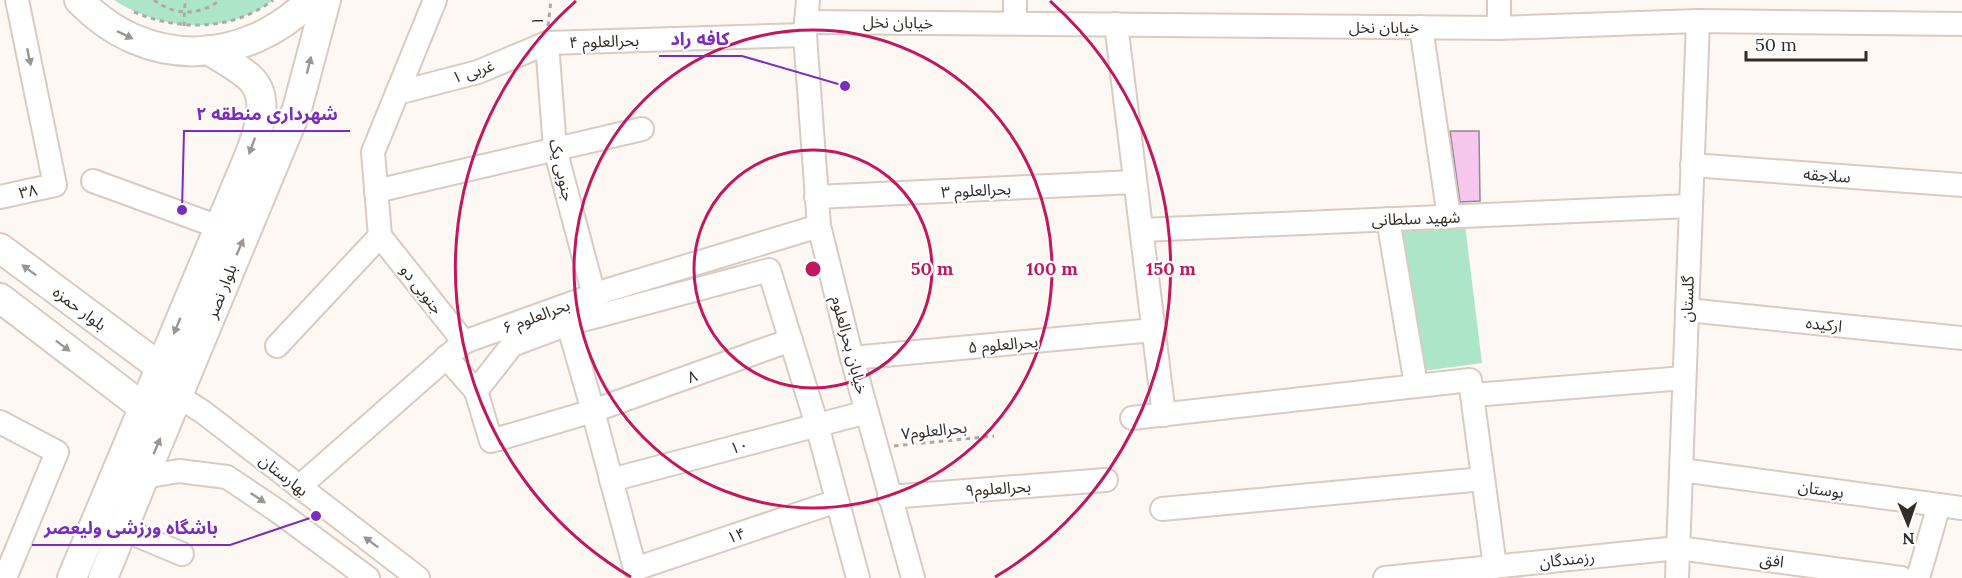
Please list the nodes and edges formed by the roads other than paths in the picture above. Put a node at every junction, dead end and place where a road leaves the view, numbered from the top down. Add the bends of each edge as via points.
1 (17, 0) edge
2 (79, 0) edge
3 (311, 0) edge
4 (326, 0) edge
5 (435, 0) edge
6 (1015, 0) edge
7 (1499, 0) edge
8 (806, 19) edge
9 (1698, 21) junction
10 (1015, 24) junction
11 (1116, 24) junction
12 (1962, 24) edge
13 (1421, 27) junction
14 (1499, 28) junction
15 (193, 42) junction
16 (547, 43) junction
17 (397, 93) junction
18 (642, 129) dead end
19 (555, 149) junction
20 (1692, 165) junction
21 (93, 181) dead end
22 (1136, 182) junction
23 (1962, 185) edge
24 (376, 191) junction
25 (0, 197) edge
26 (816, 197) junction
27 (1690, 207) junction
28 (1449, 217) junction
29 (1388, 219) junction
30 (819, 226) junction
31 (219, 227) junction
32 (1142, 230) junction
33 (380, 236) junction
34 (0, 248) edge
35 (594, 295) junction
36 (0, 298) edge
37 (1687, 310) junction
38 (568, 324) junction
39 (1154, 330) junction
40 (1962, 338) edge
41 (791, 340) junction
42 (464, 342) junction
43 (277, 346) dead end
44 (446, 357) junction
45 (852, 358) junction
46 (160, 367) junction
47 (1684, 378) junction
48 (1416, 385) junction
49 (476, 391) junction
50 (1473, 395) junction
51 (178, 396) junction
52 (144, 408) junction
53 (594, 411) junction
54 (867, 412) junction
55 (1164, 415) junction
56 (1132, 418) dead end
57 (0, 422) edge
58 (817, 425) junction
59 (247, 446) junction
60 (1681, 470) junction
61 (144, 477) junction
62 (227, 477) junction
63 (1483, 479) junction
64 (611, 480) junction
65 (1106, 480) dead end
66 (299, 487) junction
67 (889, 497) junction
68 (837, 501) junction
69 (1940, 505) junction
70 (1962, 508) edge
71 (1162, 509) dead end
72 (122, 529) junction
73 (1678, 548) junction
74 (182, 554) dead end
75 (1495, 567) junction
76 (5, 578) edge
77 (72, 578) edge
78 (104, 578) edge
79 (368, 578) edge
80 (418, 578) edge
81 (858, 578) edge
82 (913, 578) edge
83 (1385, 578) edge
84 (1677, 578) edge
85 (1901, 578) edge
86 (1918, 578) edge

1 -> 25 street, ۳۸ via 55,185
2 -> 15 main road via 105,24 123,34 162,48
3 - 15 main road via 281,26 244,44
51 -> 4 main road, بلوار نصر via 297,110
5 - 17 street
6 - 10 street
7 - 14 street
8 - 10 street, خیابان نخل
8 - 16 street, بحرالعلوم ۴
8 - 26 street, خیابان بحرالعلوم
9 - 12 street, خیابان نخل
9 - 14 street, خیابان نخل
9 - 20 street, گلستان
10 - 11 street, خیابان نخل
11 - 13 street, خیابان نخل
11 - 22 street
13 - 14 street, خیابان نخل
13 - 28 street
15 -> 31 main road, بلوار نصر via 253,80 262,101 260,125
16 - 17 street, غربی ۱ via 478,72
16 - 19 street, جنوبی یک
17 - 24 street via 373,152
18 - 19 street
19 - 24 street
19 - 35 street, جنوبی یک
20 - 23 street, سلاجقه
20 - 27 street, گلستان
21 - 31 street
22 - 26 street, بحرالعلوم ۳
22 - 32 street
24 - 33 street
26 - 30 street, خیابان بحرالعلوم
27 - 28 street, شهید سلطانی
27 - 37 street, گلستان
28 - 29 street, شهید سلطانی
29 - 32 street, شهید سلطانی
29 - 48 street
30 - 35 street, بحرالعلوم ۶
30 - 45 street, خیابان بحرالعلوم
31 -> 46 main road, بلوار نصر
32 - 39 street
33 - 42 street, جنوبی دو
33 - 43 street
46 -> 34 main road, بلوار حمزه
35 - 42 street, بحرالعلوم ۶
36 -> 52 main road
37 - 40 street, ارکیده
37 - 47 street, گلستان
38 - 41 street via 769,270
38 - 49 street via 512,345
38 - 53 street
39 - 45 street, بحرالعلوم ۵
39 - 55 street
41 - 53 street, ۸
41 - 58 street
42 - 44 street, بحرالعلوم ۶
44 - 49 street
44 - 66 street, بحرالعلوم ۶
45 - 54 street, خیابان بحرالعلوم
46 - 52 main road, بلوار نصر
47 - 50 street
47 - 60 street, گلستان
48 - 50 street via 1470,380
48 - 55 street
49 - 53 street, ۸ via 491,441
50 - 63 street
51 - 59 street, بهارستان
61 -> 51 main road, بلوار نصر
52 - 77 main road, بلوار نصر
53 - 64 street
54 - 58 street, ۱۰
54 - 67 street, خیابان بحرالعلوم
55 - 56 street
57 - 76 street via 57,452
58 - 64 street, ۱۰
58 - 68 street
59 - 62 street
59 - 66 street, بهارستان
60 - 69 street, بوستان
60 - 73 street, گلستان
61 - 62 street, بهارستان via 179,471
61 - 72 main road, بلوار نصر
62 -> 79 street, بهارستان
63 - 71 street
63 - 75 street
64 - 68 street, ۱۴ via 635,569
65 - 67 street, بحرالعلوم۹
80 -> 66 street, بهارستان
67 - 82 street, خیابان بحرالعلوم
68 - 81 street
69 - 70 street, بوستان
69 - 86 street
72 - 74 street
72 - 78 main road, بلوار نصر
73 - 75 street, رزمندگان
73 - 84 street, گلستان
73 - 85 street, افق
75 - 83 street, رزمندگان

